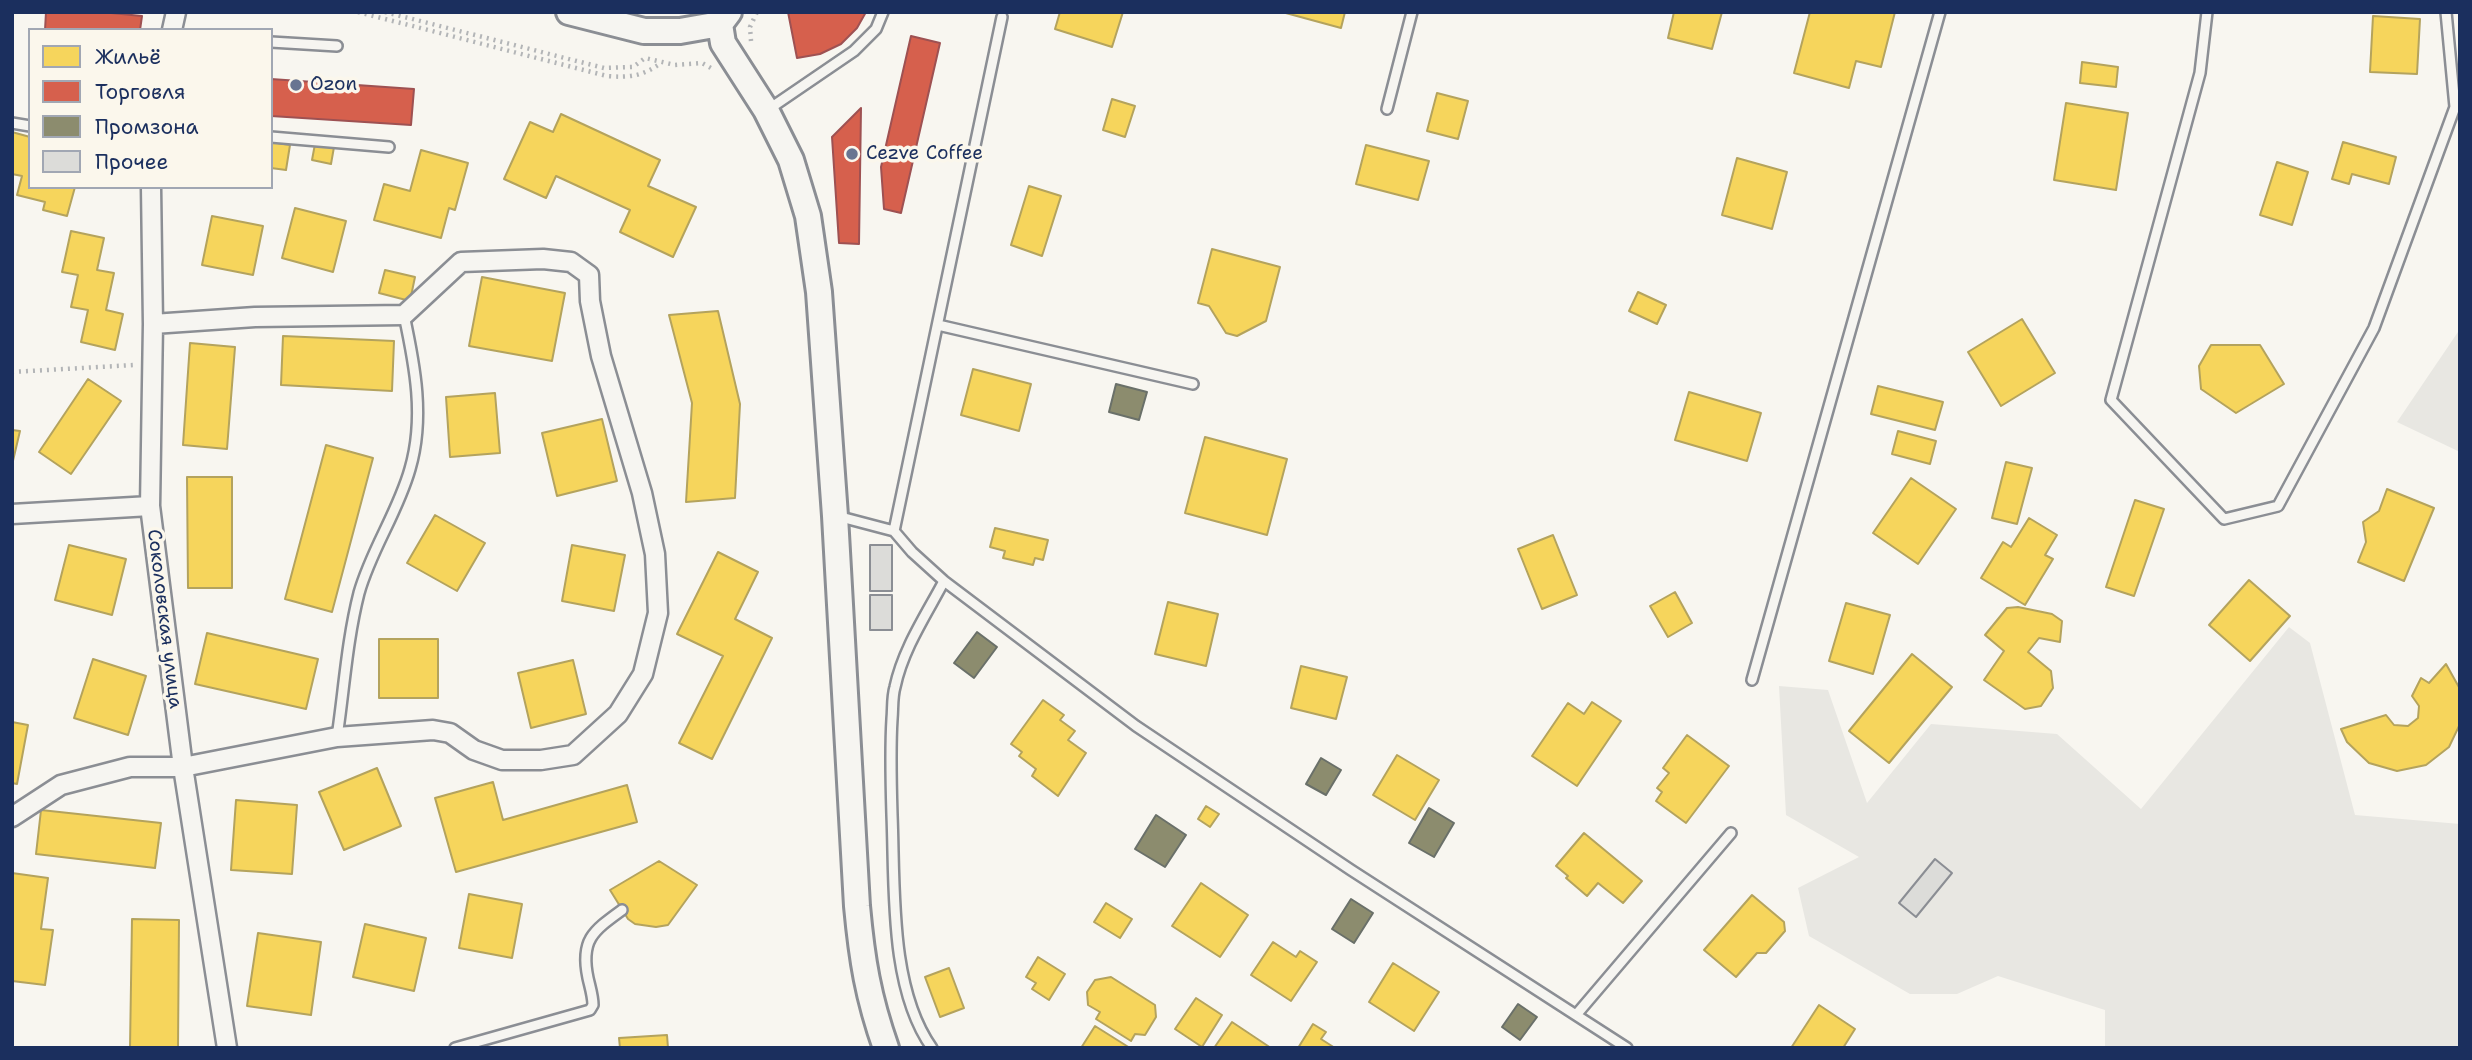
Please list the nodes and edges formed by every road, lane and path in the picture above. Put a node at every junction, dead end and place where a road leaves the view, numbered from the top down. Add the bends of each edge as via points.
1 (358, 12) edge
2 (385, 12) edge
3 (569, 12) edge
4 (883, 12) edge
5 (1412, 12) edge
6 (1940, 12) edge
7 (2207, 12) edge
8 (2446, 12) edge
9 (1002, 17) dead end
10 (724, 18) edge
11 (273, 42) edge
12 (337, 46) dead end
13 (662, 63) junction
14 (714, 69) dead end
15 (1387, 109) dead end
16 (766, 110) junction
17 (273, 137) edge
18 (389, 147) dead end
19 (151, 189) edge
20 (404, 315) junction
21 (153, 324) junction
22 (938, 325) junction
23 (152, 364) junction
24 (12, 372) edge
25 (1193, 384) dead end
26 (150, 506) junction
27 (12, 514) edge
28 (835, 516) junction
29 (894, 531) junction
30 (944, 581) junction
31 (1752, 680) dead end
32 (337, 737) junction
33 (183, 767) junction
34 (12, 817) edge
35 (1731, 833) dead end
36 (622, 910) dead end
37 (1576, 1015) junction
38 (227, 1048) edge
39 (455, 1048) edge
40 (886, 1048) edge
41 (932, 1048) edge
42 (1627, 1048) edge

1 - 13 path via 607,76 636,77
2 - 13 path via 604,68 633,67 645,58
3 - 10 street via 643,32 680,32
4 - 16 lane via 876,29 854,51
5 - 15 lane
6 - 31 lane
7 - 8 lane via 2200,73 2111,400 2224,519 2278,506 2374,328 2455,107
9 - 22 lane
10 - 16 street via 723,43
11 - 12 lane
13 - 14 path via 702,63
16 - 28 street via 791,160 808,216 819,292
17 - 18 lane
19 - 21 street, Соколовская улица
20 - 21 street
20 - 32 lane via 419,418 411,468 359,594
20 - 32 street via 461,262 543,259 571,262 589,275 601,356 642,493 655,554 658,613 643,674 618,714 573,755 502,760 474,750 450,733 433,730
21 - 23 street, Соколовская улица
22 - 25 lane
22 - 29 lane
23 - 24 path
23 - 26 street, Соколовская улица
26 - 27 street
26 - 33 street, Соколовская улица
28 - 29 lane
28 - 40 street via 862,964
29 - 30 lane
30 - 37 lane via 1136,726
30 - 41 lane via 904,658 894,688 890,757 897,938 911,1001
32 - 33 street
33 - 34 street via 130,767 61,785
33 - 38 street, Соколовская улица
35 - 37 lane
36 - 39 lane via 598,928 585,949 593,999 590,1010
37 - 42 lane

